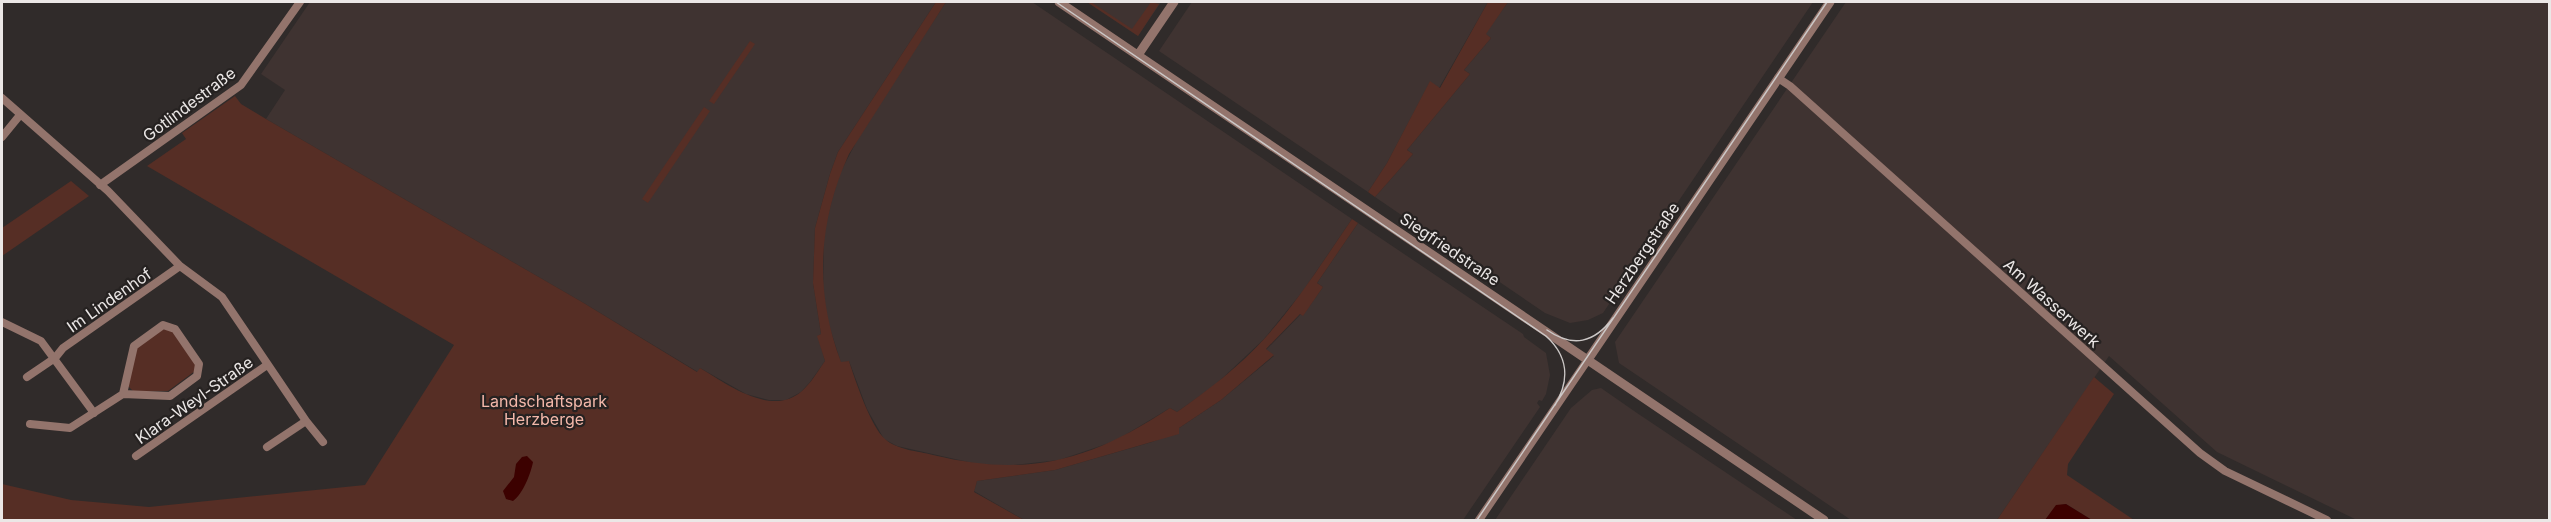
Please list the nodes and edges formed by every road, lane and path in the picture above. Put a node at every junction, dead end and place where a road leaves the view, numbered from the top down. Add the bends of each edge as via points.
1 (300, 2) edge
2 (1059, 2) edge
3 (1174, 2) edge
4 (1830, 2) edge
5 (1138, 55) junction
6 (1778, 78) junction
7 (2, 99) edge
8 (20, 115) junction
9 (2, 137) edge
10 (100, 185) junction
11 (180, 266) junction
12 (2, 322) edge
13 (56, 358) junction
14 (1587, 361) junction
15 (267, 365) junction
16 (27, 377) dead end
17 (123, 394) junction
18 (94, 413) junction
19 (306, 421) junction
20 (30, 424) dead end
21 (323, 442) dead end
22 (267, 447) dead end
23 (136, 456) dead end
24 (1479, 520) edge
25 (1824, 520) edge
26 (2327, 520) edge

1 - 10 street, Gotlindestraße via 241,85
2 - 5 street, Siegfriedstraße
3 - 5 street
4 - 6 street, Herzbergstraße
5 - 14 street, Siegfriedstraße
6 - 14 street, Herzbergstraße
6 - 26 street, Am Wasserwerk via 2200,453 2225,471
7 - 8 street, Klara-Weyl-Straße
8 - 9 street
8 - 10 street, Klara-Weyl-Straße
10 - 11 street, Klara-Weyl-Straße
11 - 13 street, Im Lindenhof via 63,348
11 - 15 street, Klara-Weyl-Straße via 222,297
12 - 13 street via 41,341
13 - 16 street, Im Lindenhof
13 - 18 street
14 - 24 street, Herzbergstraße
14 - 25 street, Siegfriedstraße
15 - 19 street, Klara-Weyl-Straße
15 - 23 street, Klara-Weyl-Straße
17 - 17 street via 170,396 197,376 199,364 175,329 163,326 134,346
17 - 18 street
18 - 20 street via 70,428
19 - 21 street, Klara-Weyl-Straße
19 - 22 street

